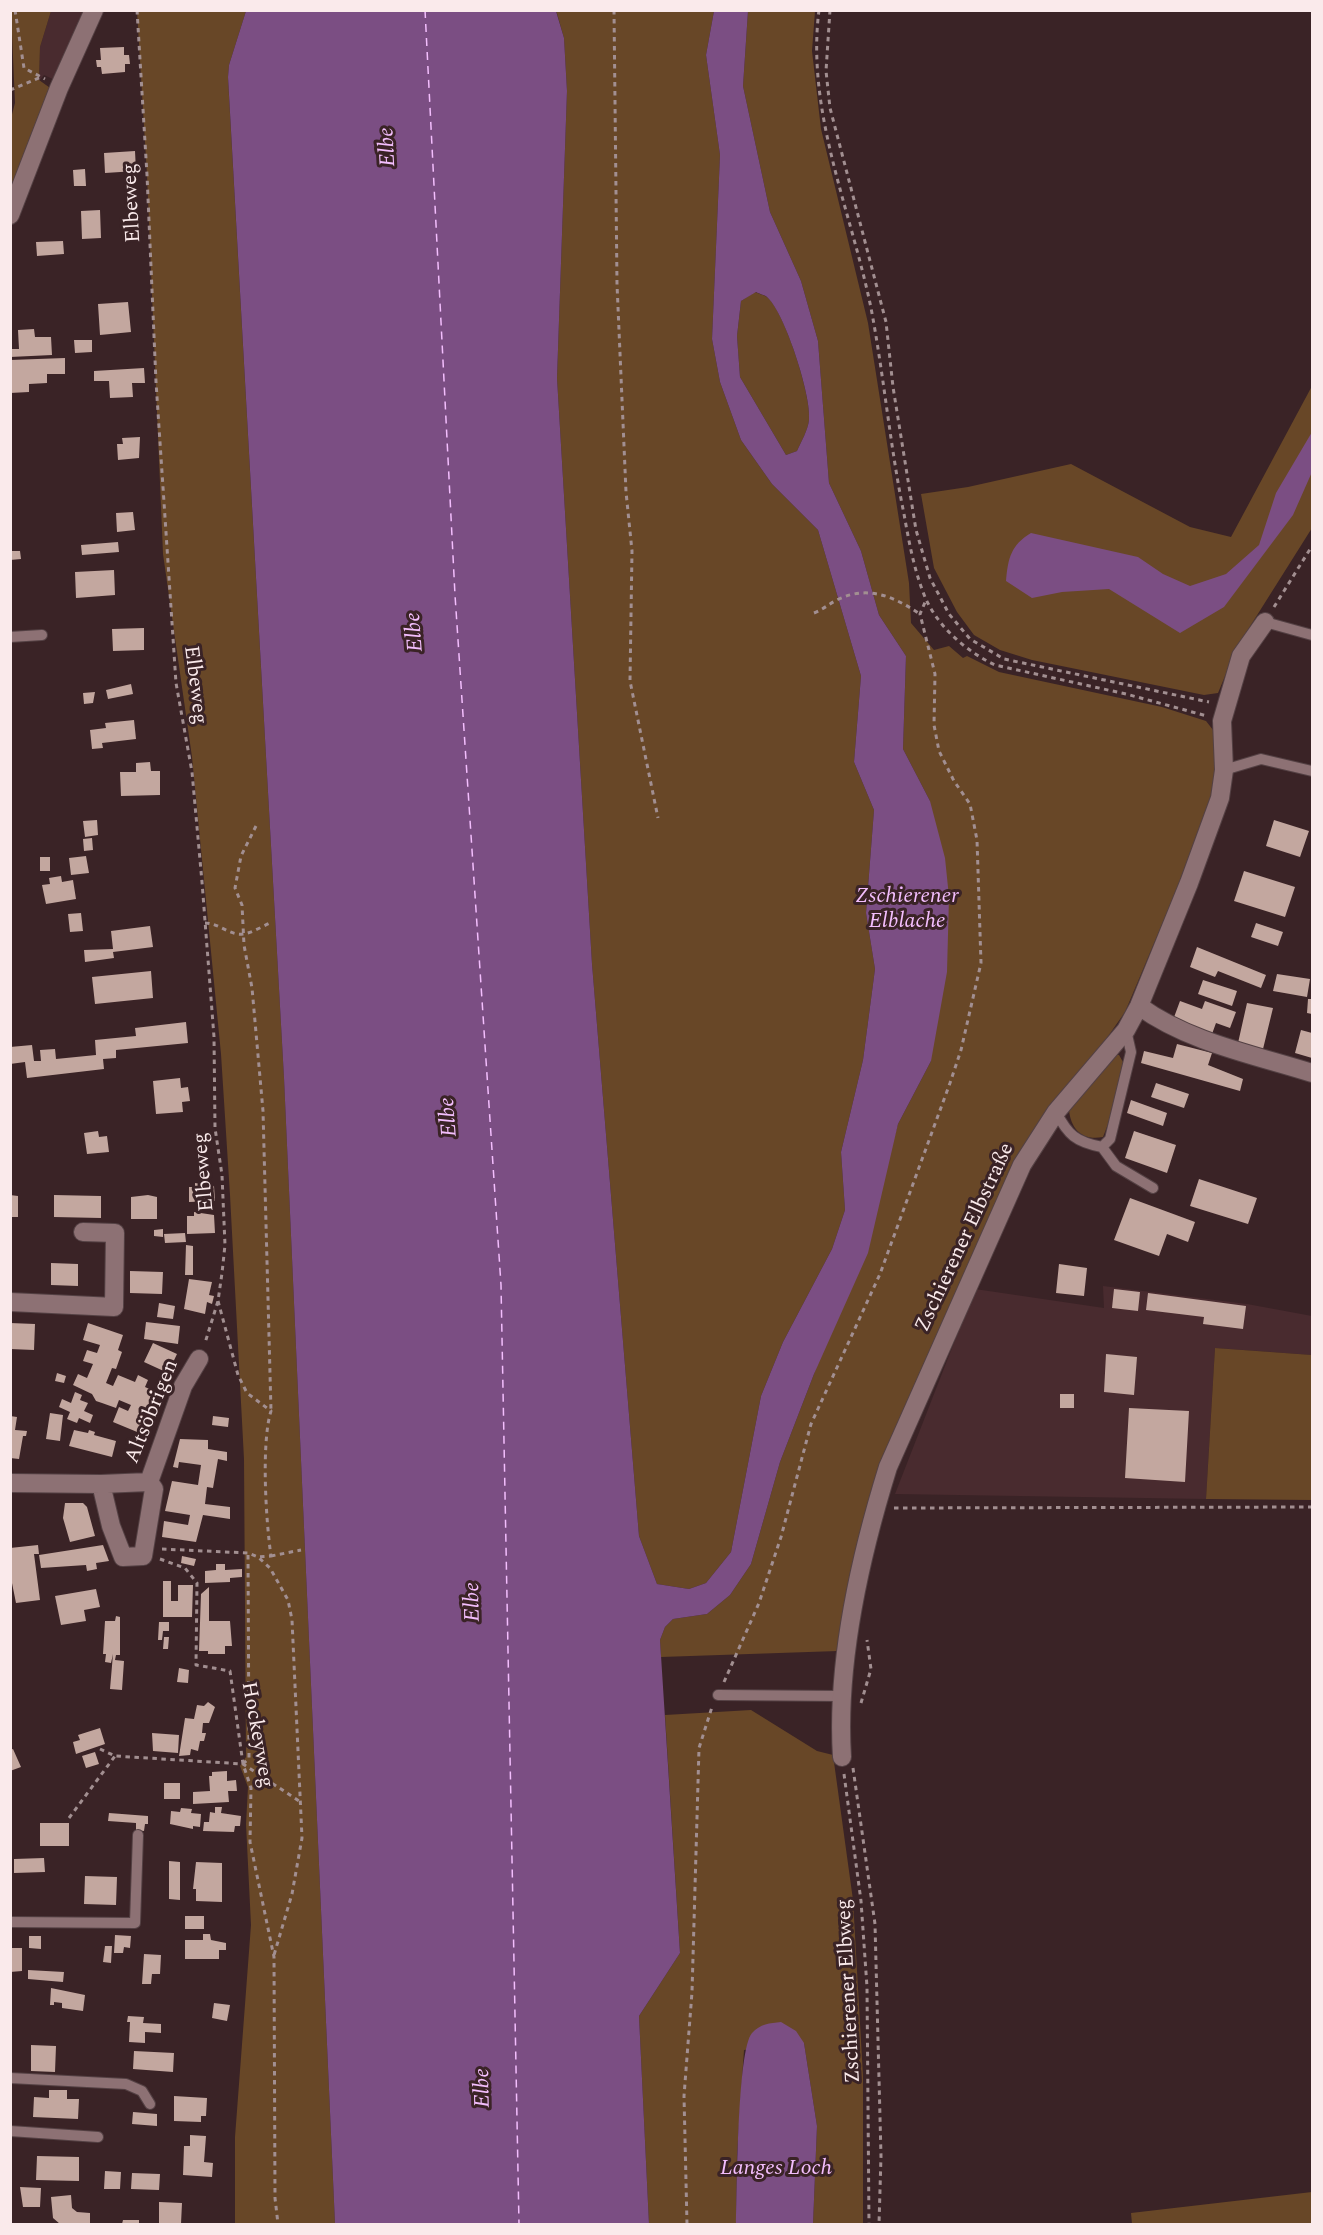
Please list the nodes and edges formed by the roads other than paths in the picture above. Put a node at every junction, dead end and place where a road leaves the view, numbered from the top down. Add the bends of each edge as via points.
1 (94, 10) edge
2 (10, 215) edge
3 (1266, 622) joint
4 (42, 635) dead end
5 (1312, 635) edge
6 (10, 637) edge
7 (1224, 770) junction
8 (1312, 771) edge
9 (1139, 1006) junction
10 (1126, 1030) junction
11 (1312, 1073) edge
12 (1056, 1112) junction
13 (1102, 1147) junction
14 (1153, 1188) dead end
15 (83, 1232) dead end
16 (10, 1302) edge
17 (199, 1359) road end
18 (149, 1482) junction
19 (10, 1483) edge
20 (101, 1484) junction
21 (718, 1695) road end
22 (842, 1696) junction
23 (847, 1758) road end
24 (138, 1835) dead end
25 (10, 1922) edge
26 (10, 2078) edge
27 (150, 2104) dead end
28 (10, 2131) edge
29 (98, 2137) dead end

1 - 2 street
3 - 5 lane
3 - 7 street, Zschierener Elbstraße via 1241,656 1224,717
4 - 6 lane
7 - 8 lane via 1261,759
7 - 9 street, Zschierener Elbstraße via 1220,798 1204,843
9 - 10 street, Zschierener Elbstraße
9 - 11 street via 1158,1020 1207,1039
10 - 12 street, Zschierener Elbstraße
10 - 13 lane via 1131,1052 1110,1139
12 - 13 lane via 1067,1133
12 - 22 street, Zschierener Elbstraße via 1022,1165 994,1224 888,1467 858,1585
13 - 14 lane via 1116,1166
15 - 16 street via 115,1233 114,1307
17 - 18 street, Altsöbrigen via 181,1391
18 - 20 street, Altsöbrigen
18 - 20 street, Altsöbrigen via 154,1489 144,1552 123,1557
19 - 20 street, Altsöbrigen
21 - 22 lane
22 - 23 street, Zschierener Elbstraße via 839,1715
24 - 25 lane via 135,1923
26 - 27 lane via 126,2084 142,2091
28 - 29 lane

